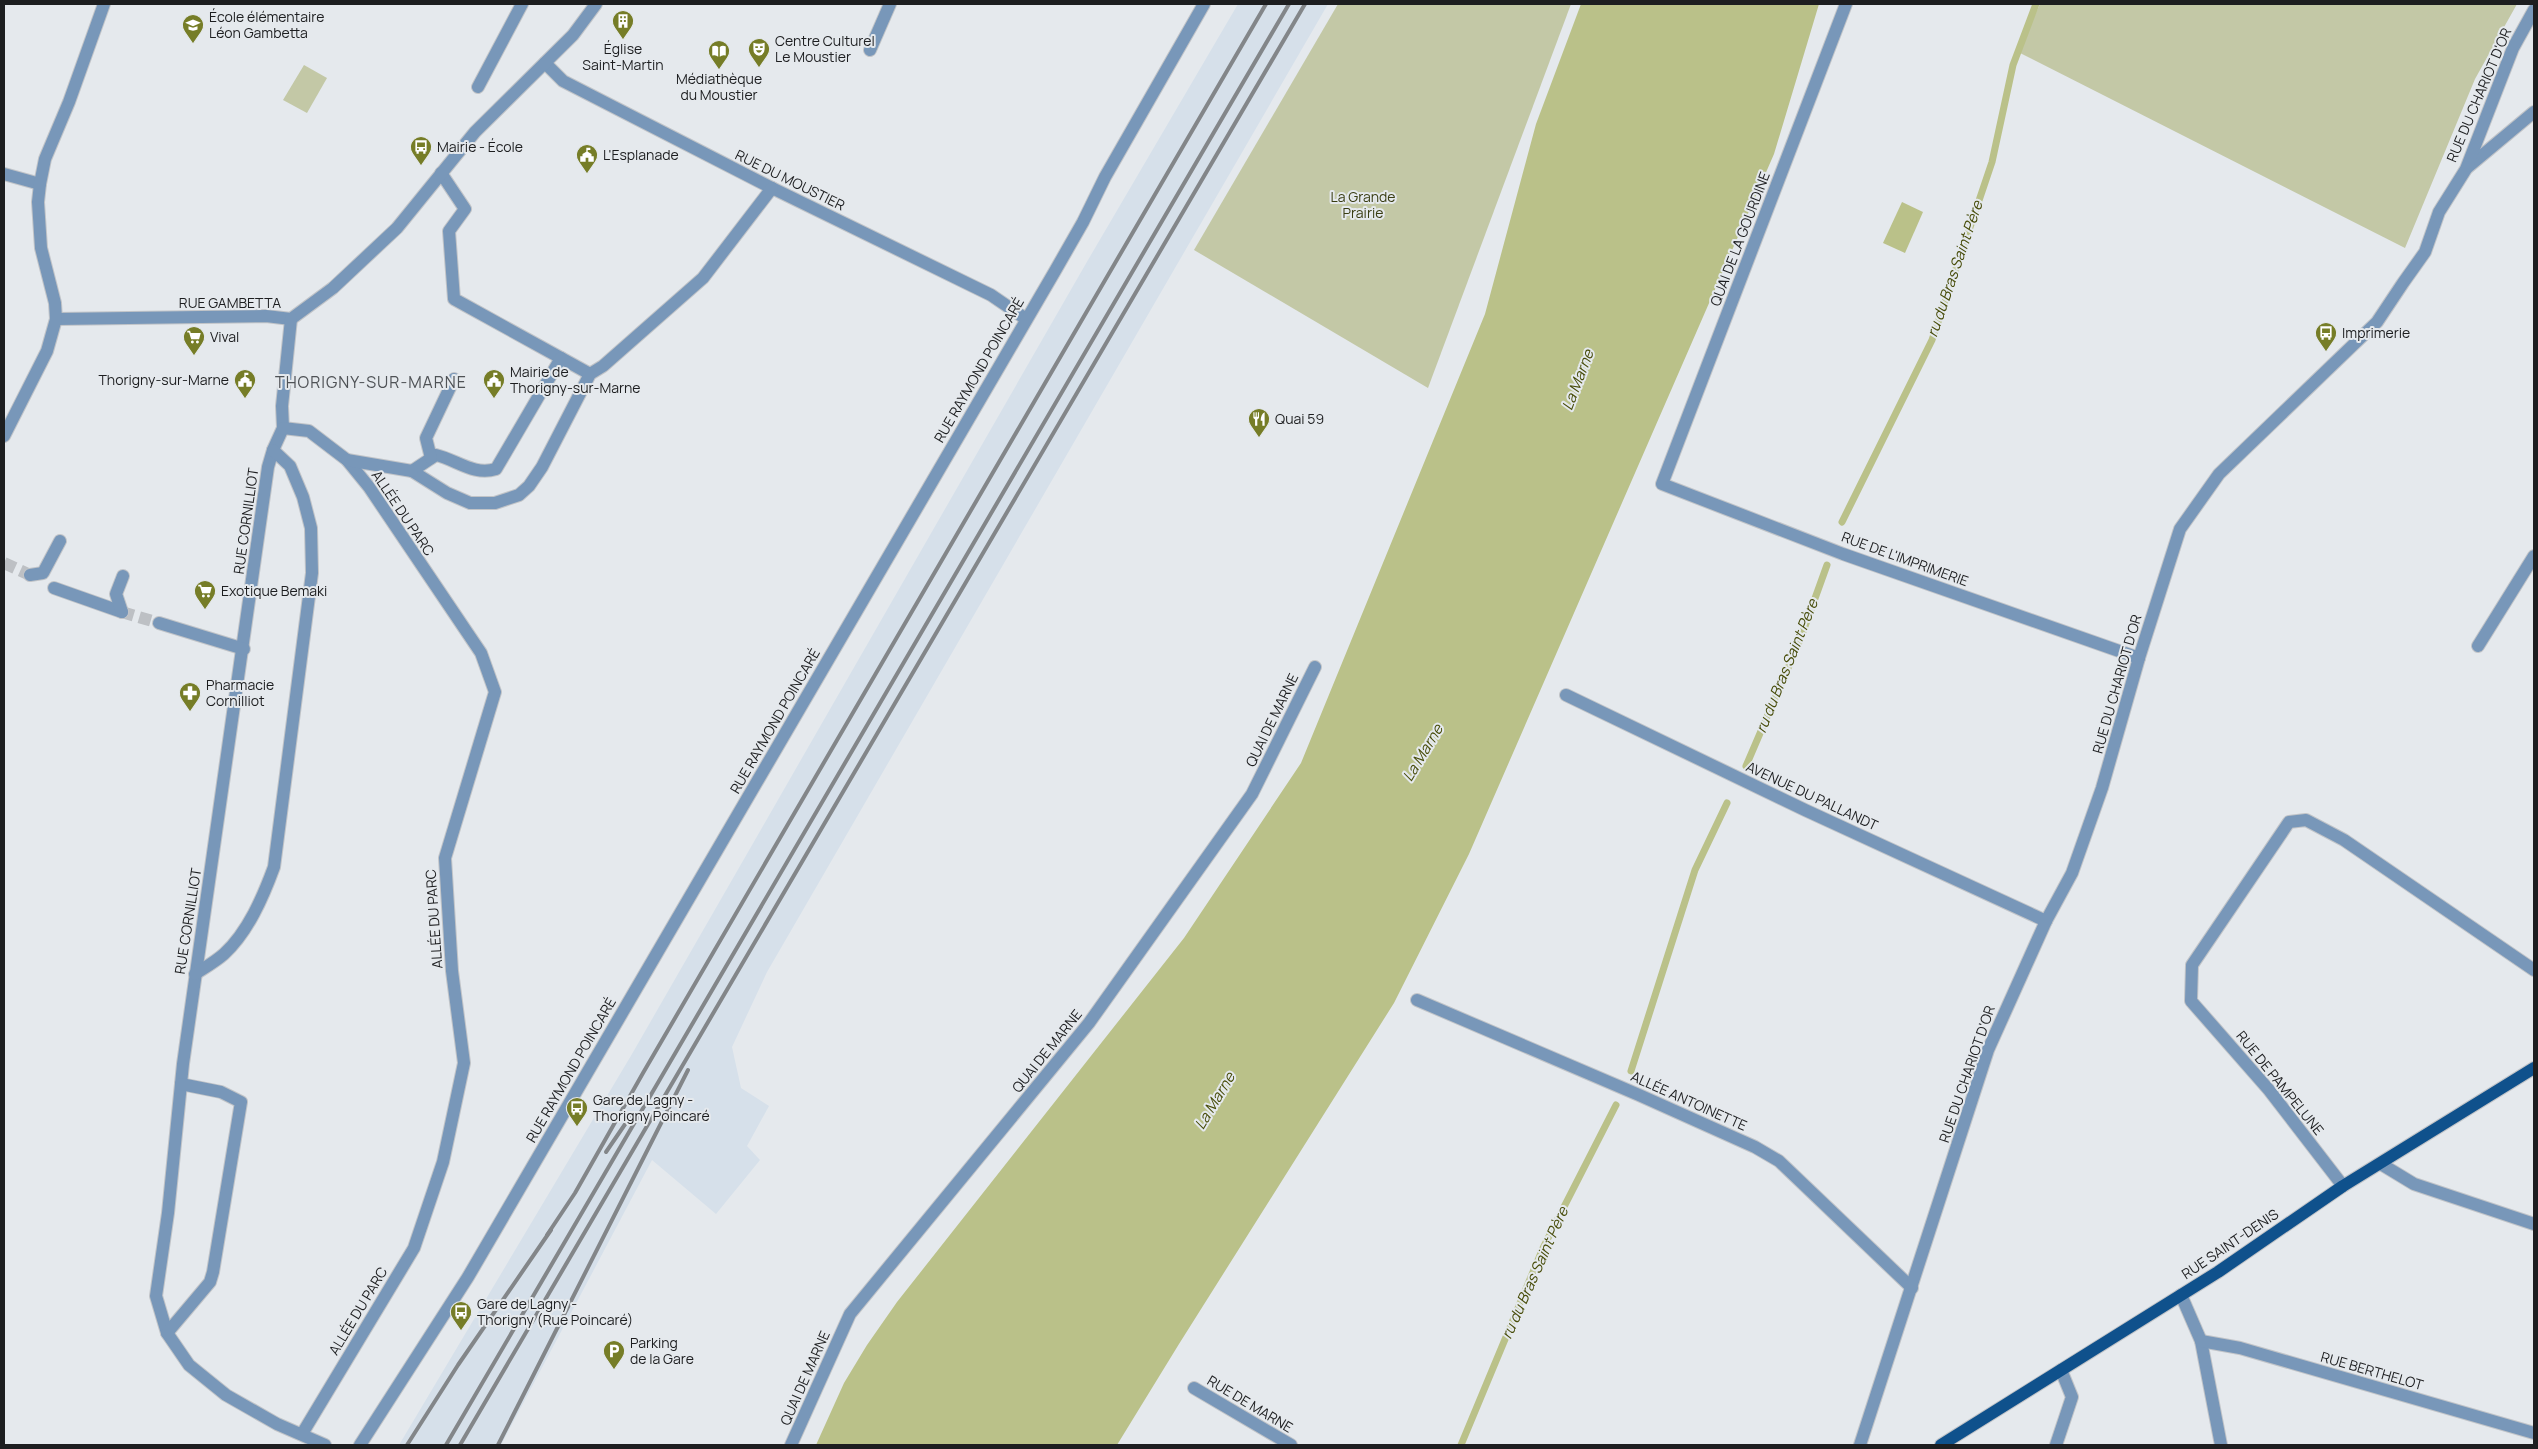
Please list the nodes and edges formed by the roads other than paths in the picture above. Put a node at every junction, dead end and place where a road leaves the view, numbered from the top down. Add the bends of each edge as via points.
1 (104, 4) edge
2 (522, 4) edge
3 (596, 4) edge
4 (890, 4) edge
5 (1204, 4) edge
6 (1846, 4) edge
7 (2534, 10) edge
8 (870, 50) dead end
9 (545, 63) junction
10 (478, 87) dead end
11 (2534, 112) edge
12 (2466, 169) junction
13 (441, 173) junction
14 (4, 174) edge
15 (40, 184) junction
16 (772, 188) junction
17 (56, 319) junction
18 (291, 319) junction
19 (1026, 319) junction
20 (562, 358) junction
21 (590, 374) junction
22 (454, 379) dead end
23 (283, 428) junction
24 (4, 436) edge
25 (273, 450) junction
26 (431, 458) junction
27 (347, 460) junction
28 (412, 471) junction
29 (1662, 484) joint
30 (60, 541) dead end
31 (2534, 556) edge
32 (123, 576) dead end
33 (97, 598) dead end
34 (118, 610) junction
35 (159, 623) tunnel mouth
36 (2478, 646) dead end
37 (244, 649) junction
38 (2139, 658) junction
39 (1315, 667) dead end
40 (1566, 695) dead end
41 (2046, 921) junction
42 (2534, 970) edge
43 (195, 974) junction
44 (1417, 1000) dead end
45 (2534, 1068) edge
46 (181, 1084) junction
47 (2381, 1164) junction
48 (2343, 1186) junction
49 (2534, 1224) edge
50 (1912, 1288) junction
51 (2181, 1295) junction
52 (167, 1334) junction
53 (2201, 1341) junction
54 (2061, 1370) junction
55 (1194, 1388) dead end
56 (2534, 1433) edge
57 (302, 1434) junction
58 (325, 1445) edge
59 (360, 1445) edge
60 (791, 1445) edge
61 (1291, 1445) edge
62 (1860, 1445) edge
63 (1942, 1445) edge
64 (2056, 1445) edge
65 (2221, 1445) edge

1 - 15 street via 45,159
2 - 10 street
3 - 9 street, RUE GAMBETTA
4 - 8 street
5 - 19 street, RUE RAYMOND POINCARÉ
6 - 29 street, QUAI DE LA GOURDINE
7 - 12 street, RUE DU CHARIOT D'OR via 2512,48
9 - 13 street, RUE GAMBETTA via 476,132
9 - 16 street, RUE DU MOUSTIER via 563,81
11 - 12 street
12 - 38 street, RUE DU CHARIOT D'OR via 2439,212 2425,252 2377,322 2219,474 2180,529
13 - 18 street, RUE GAMBETTA via 397,228 333,288
13 - 20 street via 465,209 449,231 454,299
14 - 15 street
15 - 17 street via 41,248
16 - 19 street, RUE DU MOUSTIER via 991,295
16 - 21 street via 704,278
17 - 18 street, RUE GAMBETTA via 266,316
17 - 24 street via 47,351
18 - 23 street, RUE CORNILLIOT via 282,406
19 - 59 street, RUE RAYMOND POINCARÉ via 468,1277
20 - 21 street
20 - 26 street via 496,469 488,472 474,470 448,458 436,455
21 - 28 street via 542,466 519,495 495,503 470,503
22 - 26 street via 426,438
23 - 25 street, RUE CORNILLIOT
23 - 27 street, ALLÉE DU PARC via 309,431
25 - 37 street, RUE CORNILLIOT
25 - 43 street via 290,466 303,497 311,528 312,573 274,867 247,924 224,954
26 - 28 street
27 - 28 street
27 - 57 street, ALLÉE DU PARC via 369,487 480,654 495,692 445,858 452,971 464,1063 443,1162 414,1248
29 - 38 street, RUE DE L'IMPRIMERIE via 1843,554
30 - 34 street via 43,573 30,575
31 - 36 street
32 - 34 street via 116,594
33 - 34 street
35 - 37 street
37 - 43 street, RUE CORNILLIOT
38 - 41 street, RUE DU CHARIOT D'OR via 2102,788 2072,873
39 - 60 street, QUAI DE MARNE via 1252,794 1089,1023 850,1314
40 - 41 street, AVENUE DU PALLANDT
41 - 50 street, RUE DU CHARIOT D'OR via 1988,1050
42 - 48 street, RUE DE PAMPELUNE via 2344,840 2306,820 2289,822 2192,965 2191,1001 2269,1090
43 - 46 street, RUE CORNILLIOT
44 - 50 street, ALLÉE ANTOINETTE via 1755,1147 1779,1161
45 - 47 main road, RUE SAINT-DENIS
46 - 52 street, RUE CORNILLIOT via 156,1296
46 - 52 street via 221,1092 241,1102 210,1282
47 - 48 main road, RUE SAINT-DENIS
47 - 49 street via 2414,1184
48 - 51 main road, RUE SAINT-DENIS
50 - 62 street, RUE DU CHARIOT D'OR
51 - 53 street
51 - 54 main road, RUE SAINT-DENIS
52 - 57 street, RUE CORNILLIOT via 189,1366 226,1395 277,1424
53 - 56 street, RUE BERTHELOT via 2240,1348
53 - 65 street
54 - 63 main road, RUE SAINT-DENIS
54 - 64 street via 2072,1397
55 - 61 street, RUE DE MARNE
57 - 58 street, RUE CORNILLIOT

